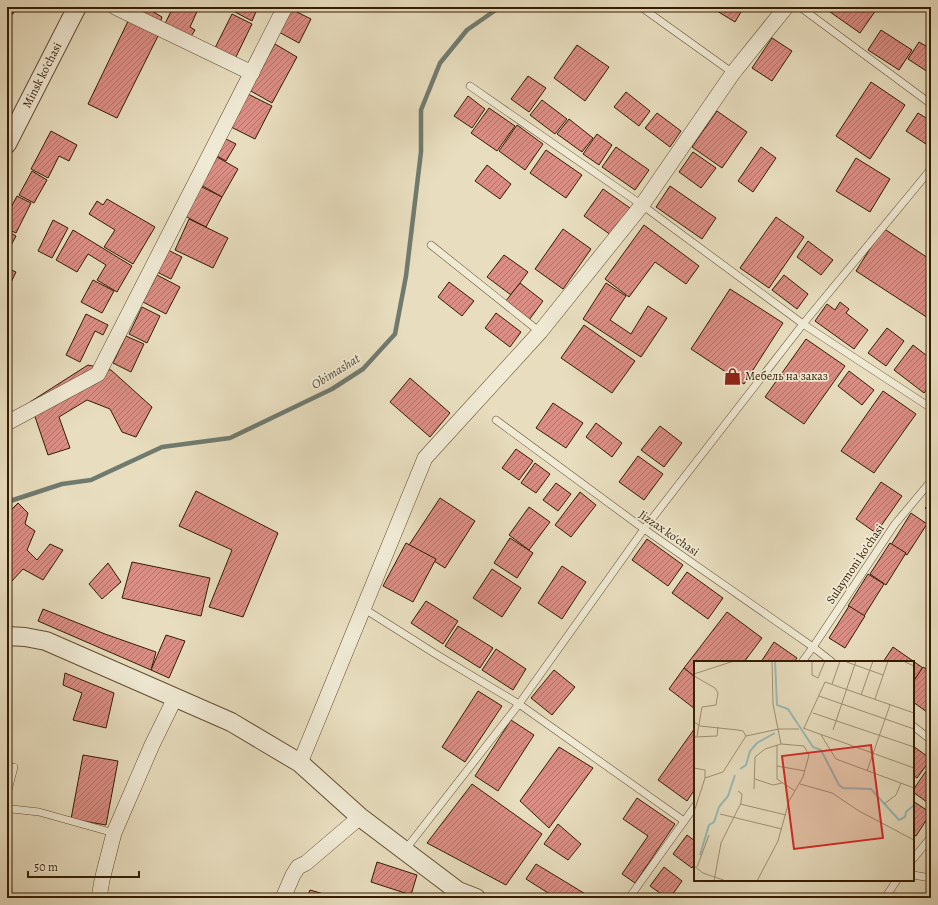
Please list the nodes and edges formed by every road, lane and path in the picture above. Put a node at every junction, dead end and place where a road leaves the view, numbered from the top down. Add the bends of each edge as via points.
1 (77, 7) edge
2 (115, 7) edge
3 (285, 7) edge
4 (641, 7) edge
5 (786, 7) edge
6 (800, 7) edge
7 (252, 73) junction
8 (733, 73) junction
9 (470, 86) dead end
10 (931, 104) edge
11 (7, 144) edge
12 (931, 169) edge
13 (642, 205) junction
14 (431, 245) dead end
15 (803, 324) junction
16 (540, 332) junction
17 (931, 408) edge
18 (496, 420) dead end
19 (7, 423) edge
20 (931, 481) edge
21 (644, 529) junction
22 (363, 608) junction
23 (7, 636) edge
24 (813, 647) junction
25 (803, 661) edge
26 (831, 661) edge
27 (175, 698) junction
28 (518, 704) junction
29 (914, 727) edge
30 (931, 740) edge
31 (300, 763) junction
32 (14, 767) dead end
33 (7, 794) edge
34 (694, 807) edge
35 (7, 811) edge
36 (360, 816) junction
37 (684, 821) junction
38 (114, 834) junction
39 (931, 836) edge
40 (404, 850) junction
41 (914, 858) edge
42 (914, 875) edge
43 (931, 878) edge
44 (896, 881) edge
45 (99, 898) edge
46 (284, 898) edge
47 (476, 898) edge
48 (629, 898) edge
49 (885, 898) edge

1 - 11 street, Minsk ko'chasi
2 - 7 street
3 - 7 street
4 - 8 lane
5 - 8 street
6 - 10 lane
7 - 19 street via 98,374
8 - 13 street
9 - 13 lane
12 - 15 lane
13 - 15 lane
13 - 16 street
14 - 16 lane
15 - 17 lane
15 - 21 lane
16 - 22 street via 425,458
18 - 21 lane, Jizzax ko'chasi
20 - 24 lane, Sulaymoni ko'chasi via 895,524
21 - 24 lane, Jizzax ko'chasi
21 - 28 lane
22 - 28 lane
22 - 31 street
23 - 27 street via 46,641
24 - 25 lane, Sulaymoni ko'chasi
24 - 26 lane, Jizzax ko'chasi
27 - 31 street via 232,722
27 - 38 street
28 - 37 lane
28 - 40 lane
29 - 30 lane
31 - 36 street
32 - 33 lane
34 - 37 lane
35 - 38 lane via 12,808 39,812
36 - 40 street
36 - 46 street via 298,867
37 - 48 lane
38 - 45 street
39 - 41 lane
40 - 47 street via 458,891
42 - 43 lane
44 - 49 lane

